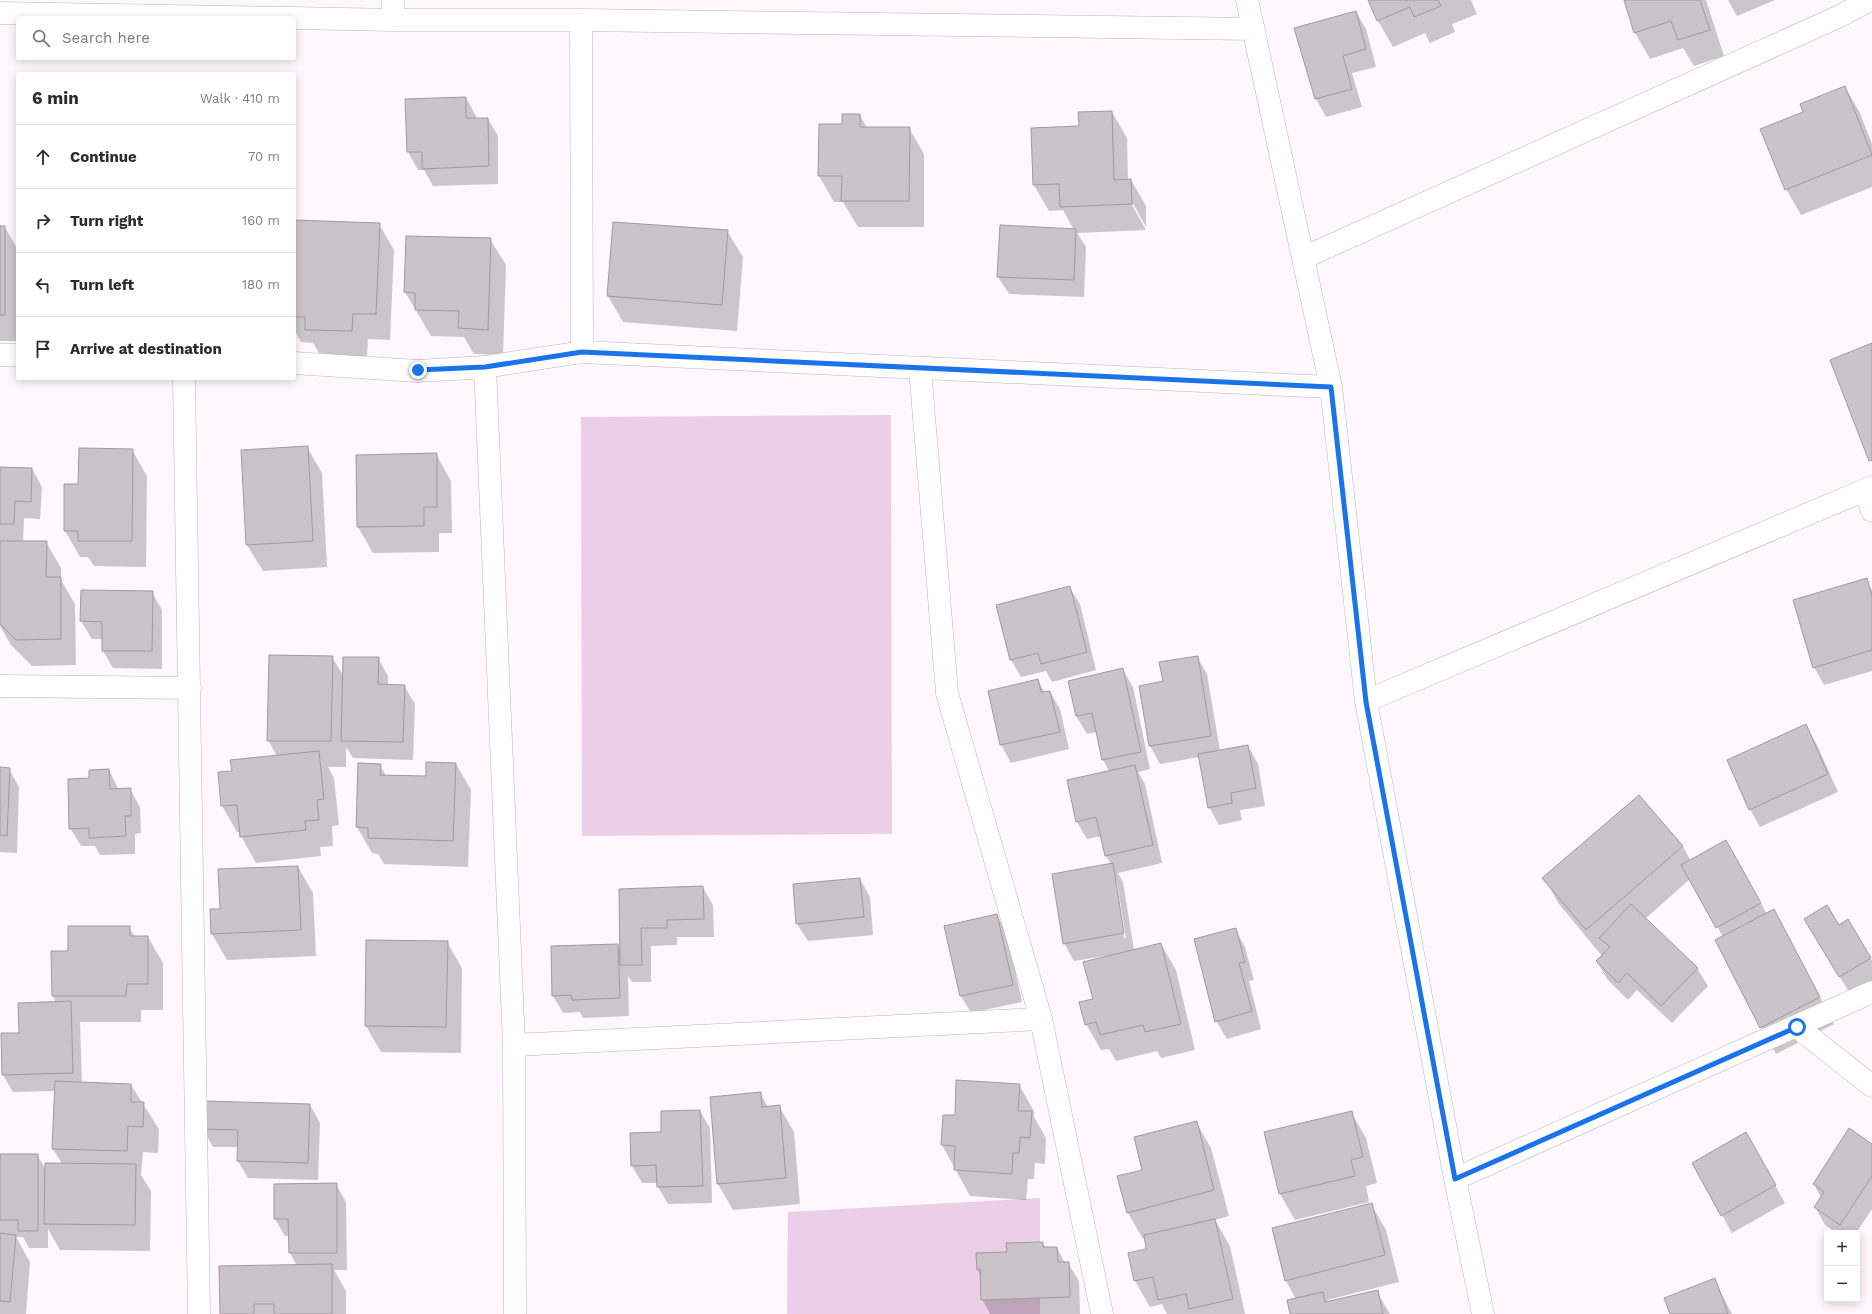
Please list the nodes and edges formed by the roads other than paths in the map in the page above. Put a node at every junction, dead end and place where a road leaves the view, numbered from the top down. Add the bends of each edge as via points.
1 (1247, 0) edge
2 (1870, 0) edge
3 (70, 7) edge
4 (1837, 8) edge
5 (393, 10) edge
6 (0, 13) edge
7 (250, 16) edge
8 (296, 18) edge
9 (581, 20) junction
10 (1254, 29) junction
11 (1303, 258) junction
12 (582, 352) junction
13 (0, 355) edge
14 (16, 355) edge
15 (296, 363) edge
16 (485, 367) junction
17 (920, 369) junction
18 (184, 380) edge
19 (1331, 387) junction
20 (1869, 488) edge
21 (1872, 511) edge
22 (0, 686) edge
23 (190, 688) junction
24 (1366, 702) junction
25 (1872, 992) edge
26 (1041, 1019) junction
27 (1797, 1027) junction
28 (514, 1044) junction
29 (1872, 1086) edge
30 (1455, 1179) junction
31 (199, 1314) edge
32 (515, 1314) edge
33 (1102, 1314) edge
34 (1483, 1314) edge

1 - 10 street
2 - 4 street
3 - 6 street
3 - 7 street
4 - 11 street
5 - 8 street
5 - 9 street
9 - 10 street
9 - 12 street
10 - 11 street
11 - 19 street
12 - 16 street
12 - 17 street
13 - 14 street
15 - 16 street via 418,370
16 - 28 street
17 - 19 street
17 - 26 street via 947,693
18 - 23 street
19 - 24 street
20 - 21 street
20 - 24 street
22 - 23 street
23 - 31 street
24 - 30 street
25 - 27 street
26 - 28 street
26 - 33 street
27 - 29 street
27 - 30 street
28 - 32 street
30 - 34 street

